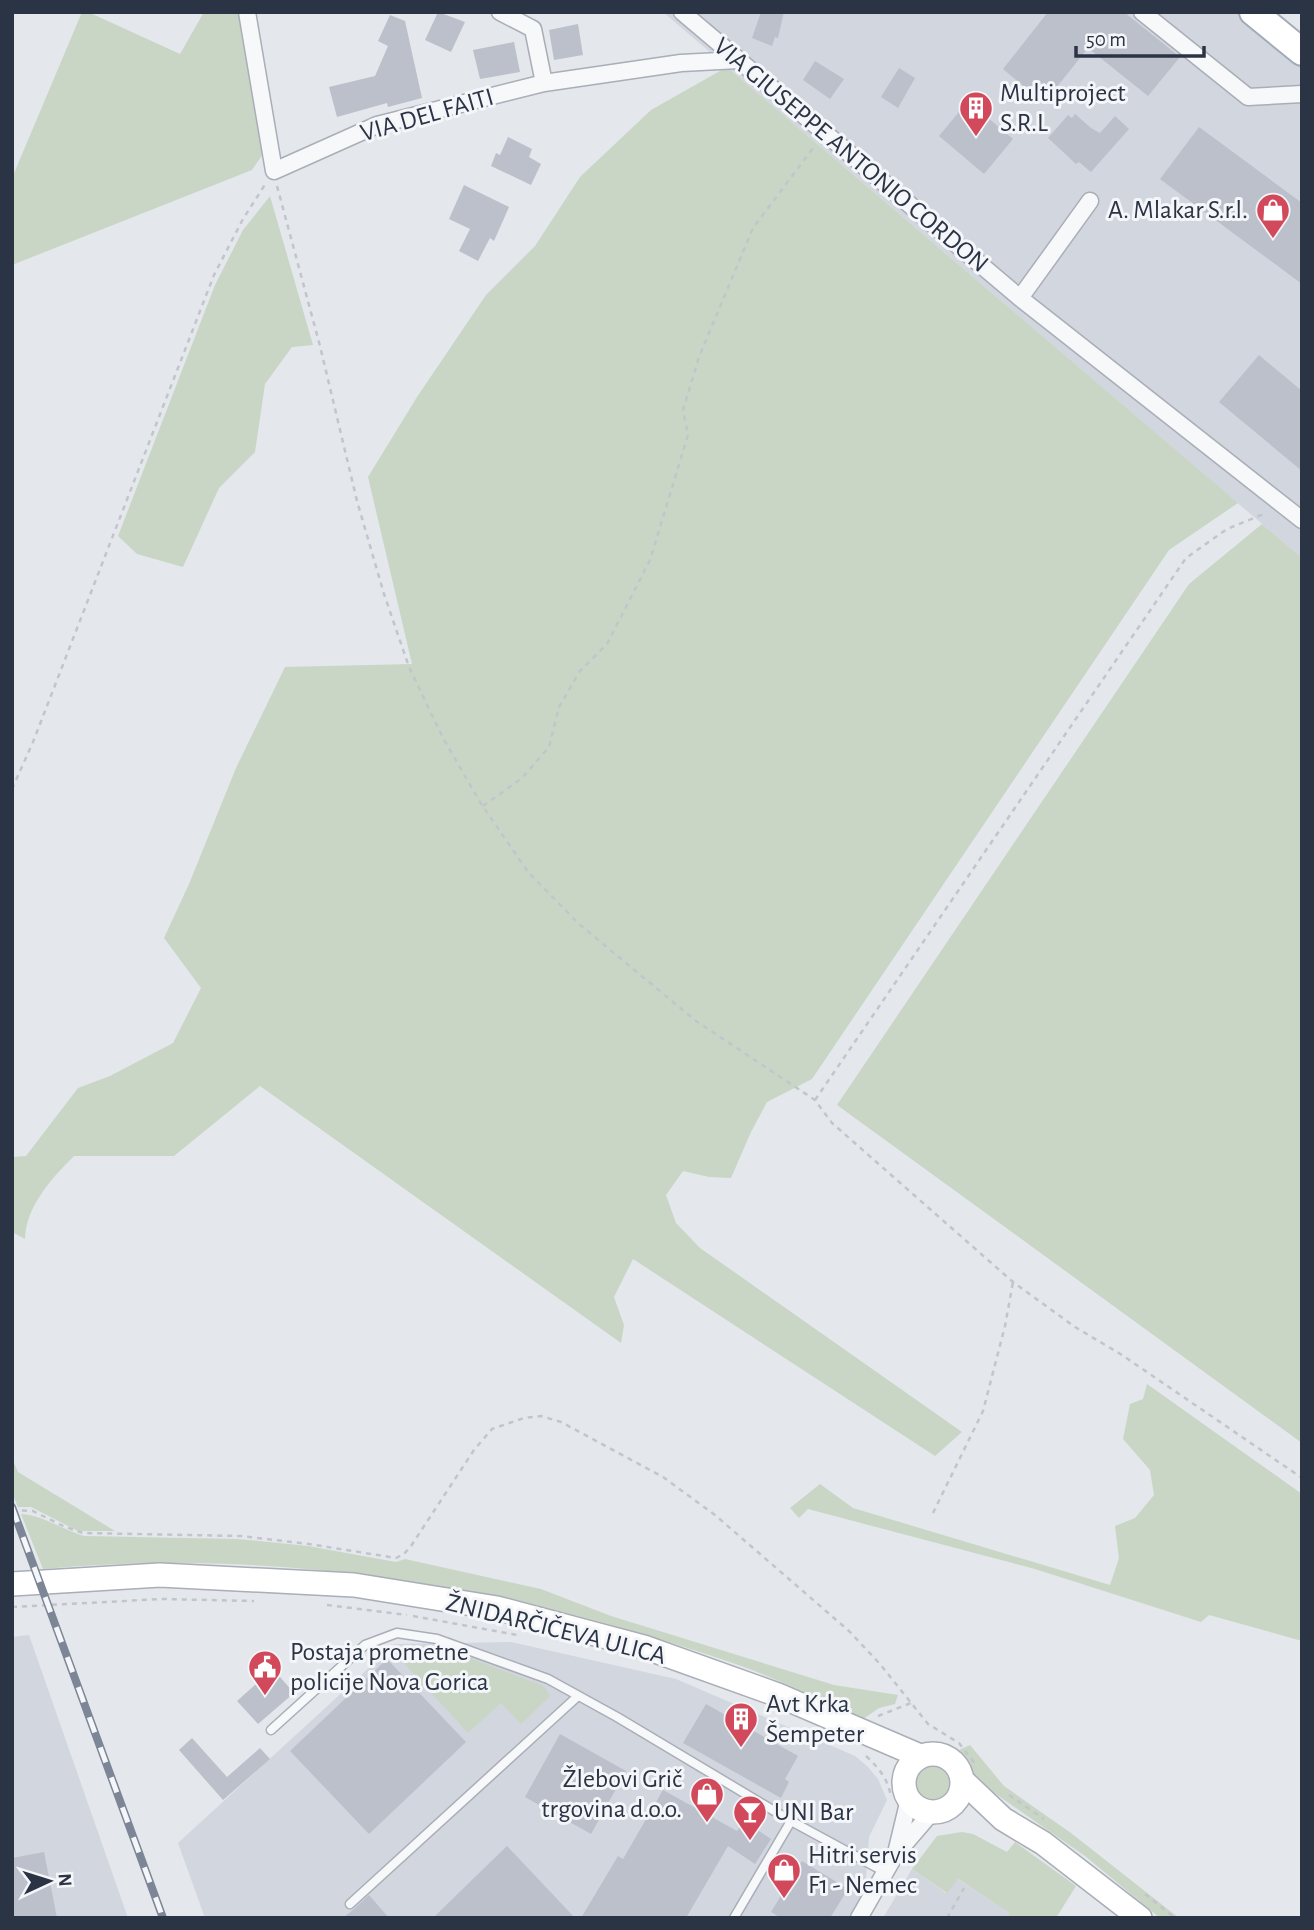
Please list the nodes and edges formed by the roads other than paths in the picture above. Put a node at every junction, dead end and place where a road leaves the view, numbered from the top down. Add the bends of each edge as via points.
1 (247, 12) edge
2 (500, 12) edge
3 (682, 12) edge
4 (1142, 12) edge
5 (1253, 12) edge
6 (1302, 52) edge
7 (739, 60) junction
8 (544, 83) junction
9 (1302, 94) edge
10 (1090, 201) dead end
11 (1020, 298) junction
12 (1302, 520) edge
13 (12, 1584) edge
14 (578, 1696) junction
15 (866, 1726) junction
16 (271, 1730) dead end
17 (920, 1756) junction
18 (970, 1773) junction
19 (906, 1788) junction
20 (941, 1809) junction
21 (1003, 1819) junction
22 (791, 1821) junction
23 (895, 1855) junction
24 (885, 1872) junction
25 (351, 1904) dead end
26 (734, 1918) edge
27 (859, 1918) edge
28 (1140, 1918) edge

1 - 8 street, VIA DEL FAITI via 274,171 377,125
2 - 8 street via 533,29
3 - 7 street, VIA GIUSEPPE ANTONIO CORDON
4 - 9 street via 1248,97
5 - 6 main road
7 - 8 street, VIA DEL FAITI via 681,63
7 - 11 street, VIA GIUSEPPE ANTONIO CORDON
10 - 11 street
11 - 12 street, VIA GIUSEPPE ANTONIO CORDON
13 - 15 street, ŽNIDARČIČEVA ULICA via 160,1575 354,1585 496,1608 644,1647
14 - 16 lane, ŽNIDARČIČEVA ULICA via 487,1655 437,1639 397,1633 365,1645
14 - 22 lane, ŽNIDARČIČEVA ULICA
14 - 25 lane
15 - 17 street, ŽNIDARČIČEVA ULICA
15 - 19 street, ŽNIDARČIČEVA ULICA
17 - 18 street, ŽNIDARČIČEVA ULICA via 947,1757
17 - 19 street via 908,1767
18 - 20 street via 959,1795
18 - 21 street, ŽNIDARČIČEVA ULICA
19 - 20 street, ŽNIDARČIČEVA ULICA via 915,1806
19 - 23 street
20 - 21 street, ŽNIDARČIČEVA ULICA
20 - 23 street
21 - 28 street, ŽNIDARČIČEVA ULICA via 1043,1843
22 - 24 lane, ŽNIDARČIČEVA ULICA
22 - 26 lane
23 - 24 street
24 - 27 street

